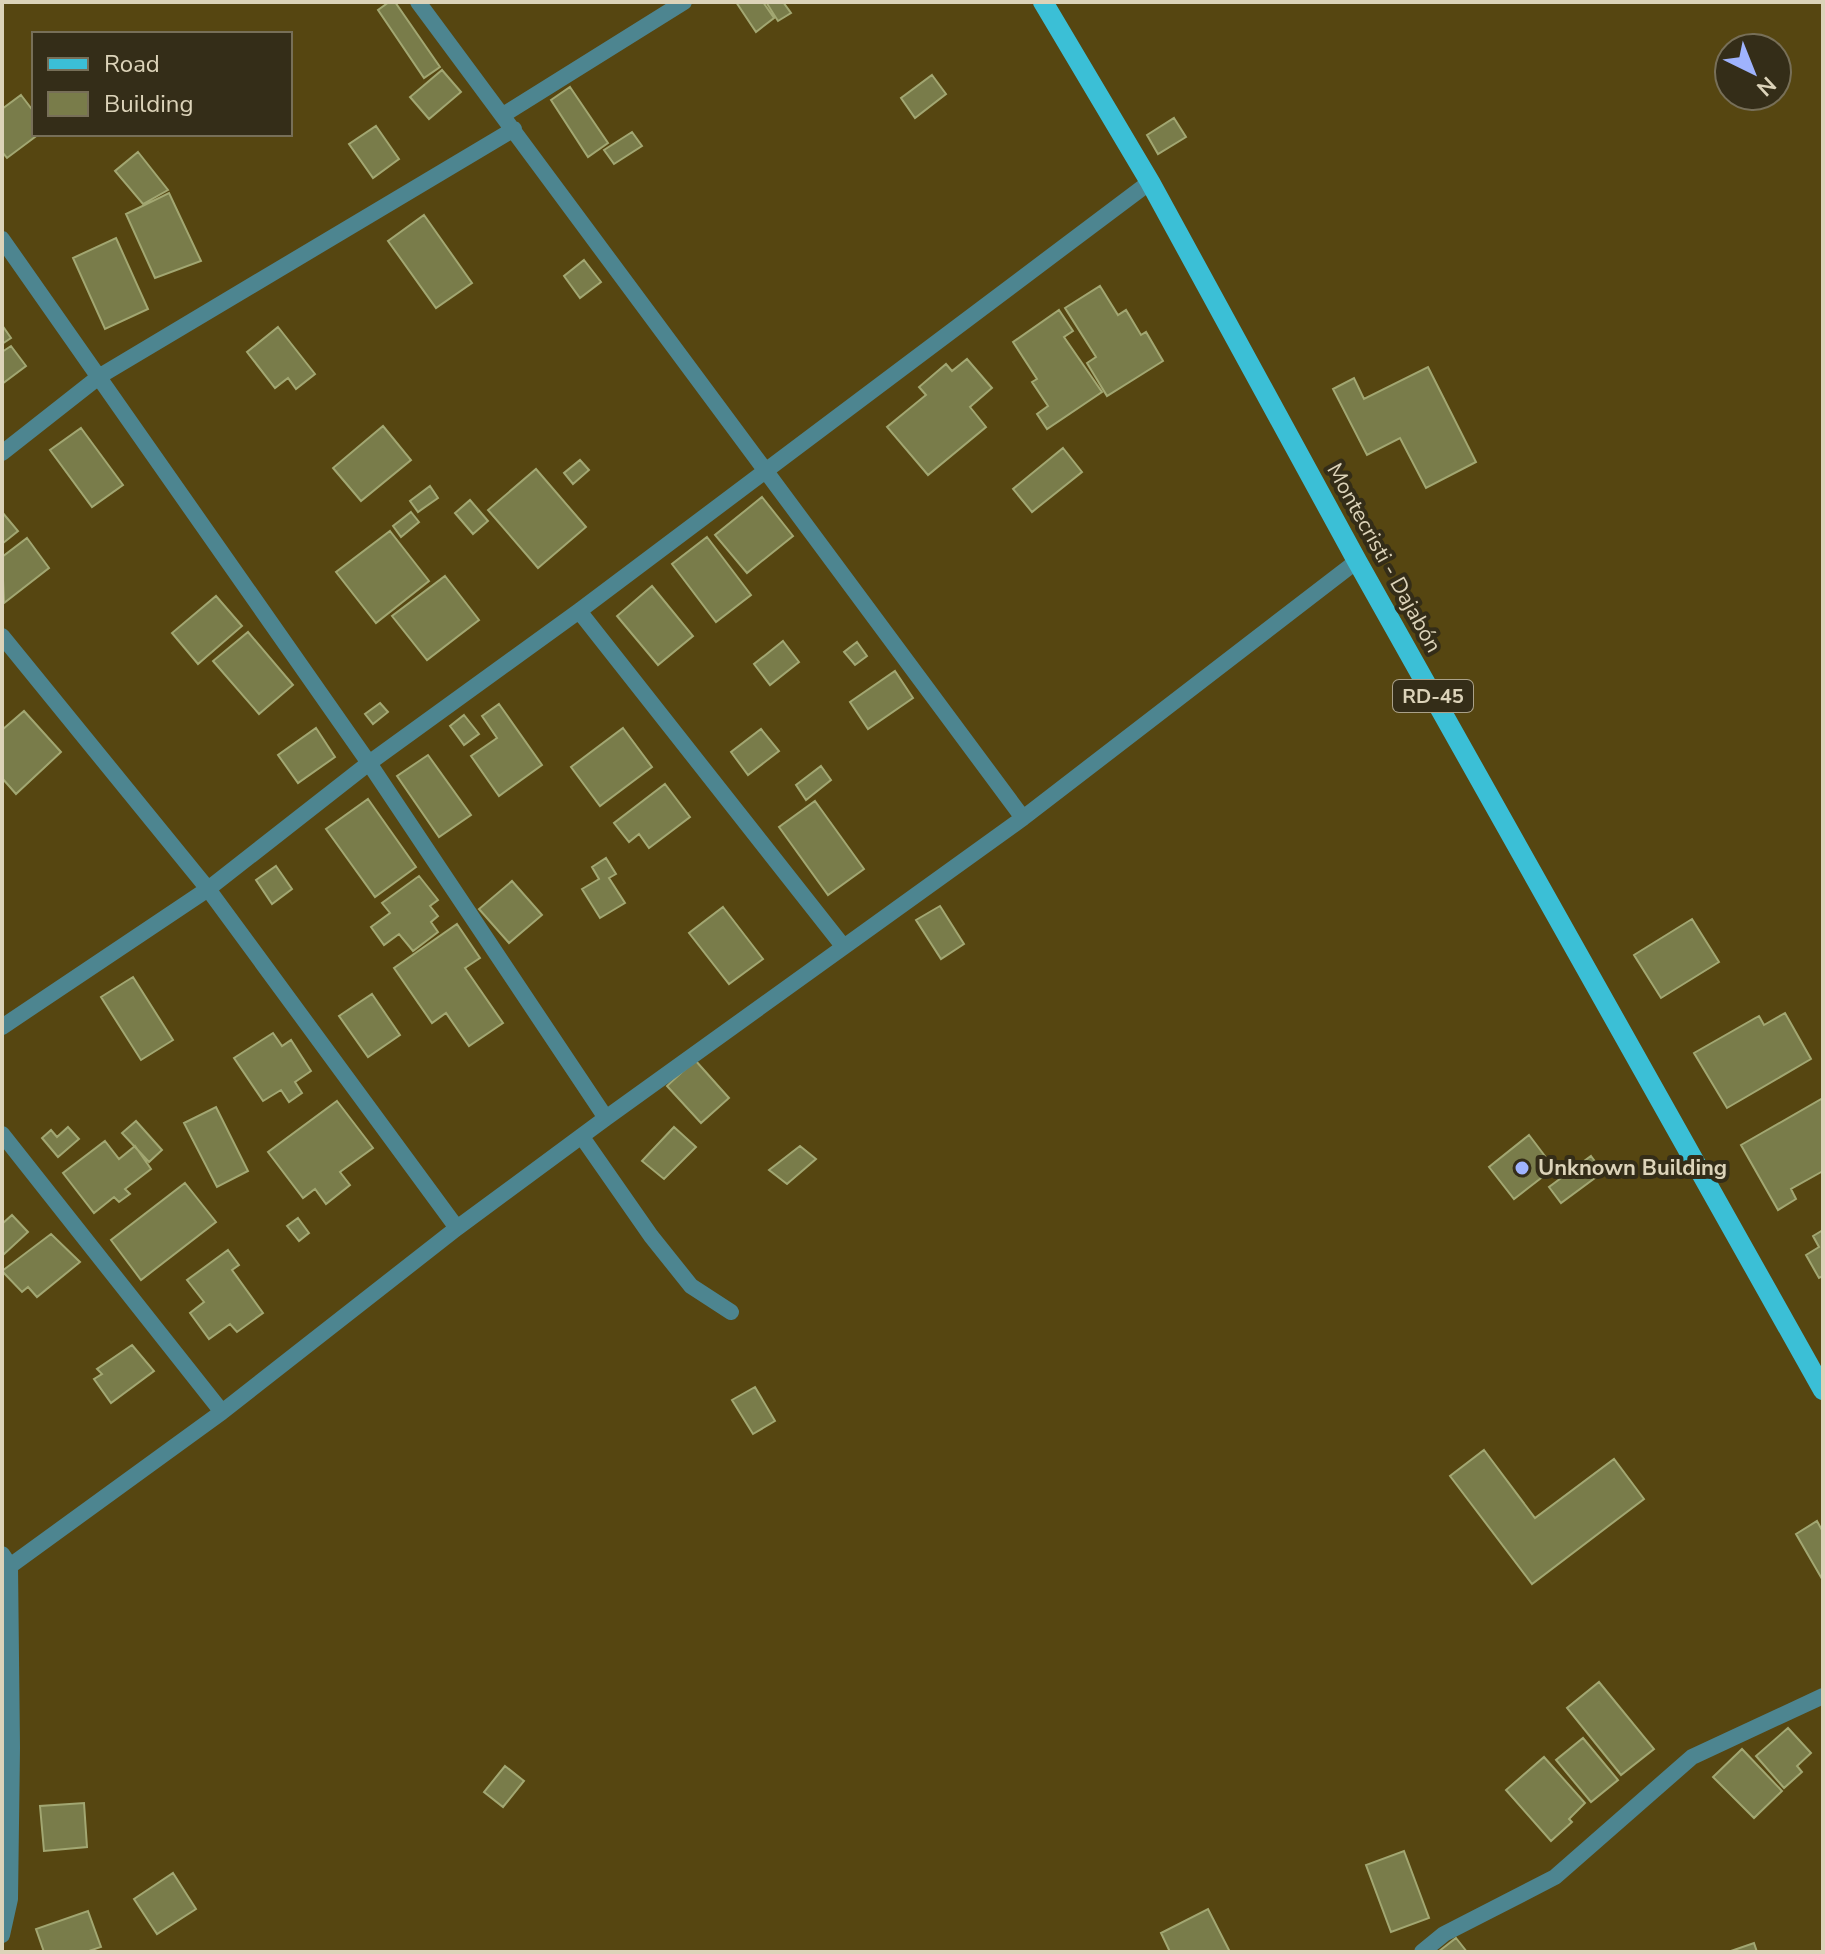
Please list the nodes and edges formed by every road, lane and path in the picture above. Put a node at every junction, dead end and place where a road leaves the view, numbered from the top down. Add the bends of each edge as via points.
1 (418, 2) edge
2 (684, 2) edge
3 (1043, 2) edge
4 (503, 115) junction
5 (514, 129) junction
6 (1150, 182) junction
7 (2, 239) edge
8 (100, 376) junction
9 (2, 453) edge
10 (764, 471) junction
11 (1357, 561) junction
12 (579, 611) junction
13 (2, 636) edge
14 (369, 763) junction
15 (1023, 818) junction
16 (208, 889) junction
17 (843, 946) junction
18 (2, 1027) edge
19 (606, 1118) junction
20 (2, 1134) edge
21 (582, 1137) junction
22 (457, 1228) junction
23 (731, 1312) dead end
24 (1823, 1390) edge
25 (222, 1412) junction
26 (6, 1560) edge
27 (1823, 1696) edge
28 (2, 1935) edge
29 (1422, 1952) edge

1 - 4 street
2 - 4 street
3 - 6 main road, Montecristi - Dajabón / RD-45
4 - 5 street
5 - 8 street
5 - 10 street
6 - 10 street
6 - 11 main road, Montecristi - Dajabón / RD-45
7 - 8 street
8 - 9 street
8 - 14 street
10 - 12 street
10 - 15 street
11 - 15 street
11 - 24 main road, Montecristi - Dajabón / RD-45
12 - 14 street
12 - 17 street
13 - 16 street
14 - 16 street
14 - 19 street
15 - 17 street
16 - 18 street
16 - 22 street
17 - 19 street
19 - 21 street
20 - 25 street
21 - 22 street
21 - 23 street via 691,1286
22 - 25 street
25 - 26 street
26 - 28 street via 12,1748 10,1899
27 - 29 street via 1692,1757 1555,1877 1444,1934

